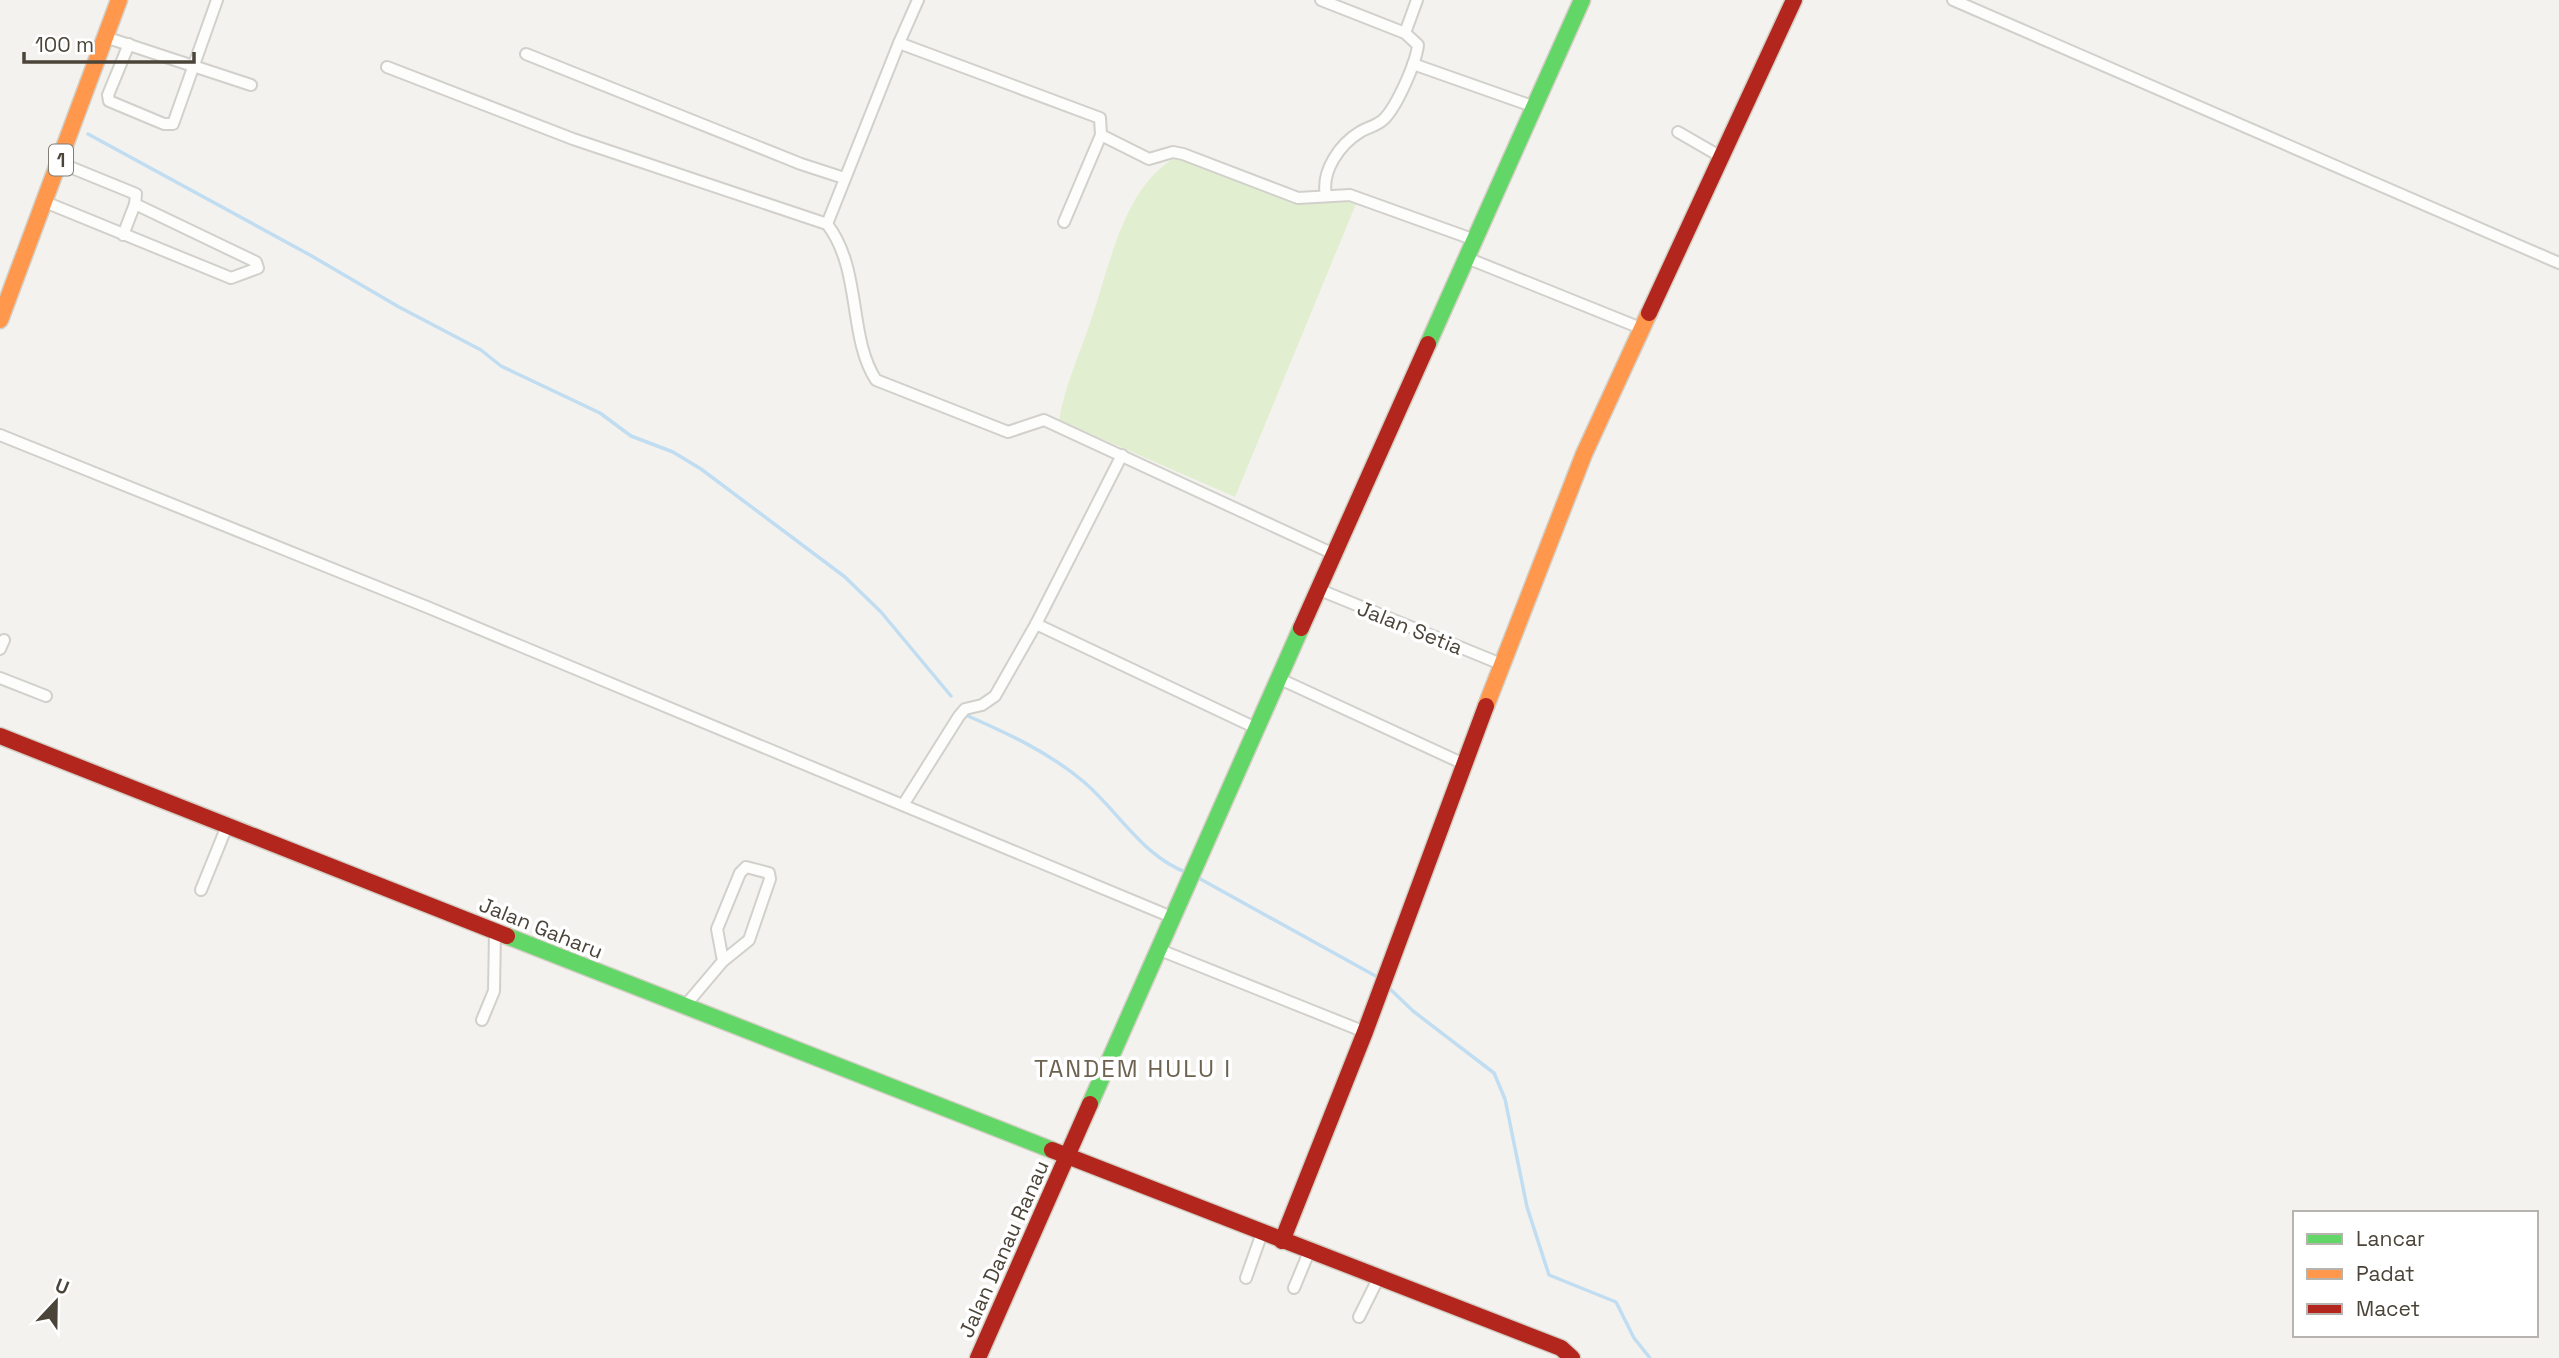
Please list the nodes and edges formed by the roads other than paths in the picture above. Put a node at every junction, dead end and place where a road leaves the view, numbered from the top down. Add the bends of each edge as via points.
1 (217, 0) edge
2 (918, 0) edge
3 (1321, 0) edge
4 (1417, 0) edge
5 (1582, 0) edge
6 (1794, 0) edge
7 (1953, 0) edge
8 (114, 2) edge
9 (1339, 3) edge
10 (1405, 33) junction
11 (105, 37) junction
12 (900, 43) junction
13 (129, 44) junction
14 (526, 54) dead end
15 (194, 64) junction
16 (1413, 64) junction
17 (387, 67) dead end
18 (251, 85) dead end
19 (1535, 107) junction
20 (1678, 132) dead end
21 (1101, 135) junction
22 (1723, 158) junction
23 (60, 163) junction
24 (844, 178) junction
25 (1326, 195) junction
26 (45, 202) junction
27 (135, 204) junction
28 (1065, 222) dead end
29 (827, 224) junction
30 (122, 235) junction
31 (1475, 240) junction
32 (1467, 258) junction
33 (2559, 263) edge
34 (0, 320) edge
35 (1643, 329) junction
36 (0, 435) edge
37 (1122, 455) junction
38 (1336, 555) junction
39 (1320, 590) junction
40 (1036, 624) junction
41 (1501, 664) junction
42 (0, 678) edge
43 (1279, 679) junction
44 (46, 696) dead end
45 (1256, 728) junction
46 (0, 736) edge
47 (1464, 764) junction
48 (903, 805) junction
49 (227, 826) junction
50 (201, 890) dead end
51 (1174, 918) junction
52 (495, 932) junction
53 (1160, 950) junction
54 (723, 961) junction
55 (684, 1006) junction
56 (482, 1020) dead end
57 (1365, 1032) junction
58 (1068, 1156) junction
59 (1262, 1233) junction
60 (1282, 1241) junction
61 (1309, 1252) junction
62 (1246, 1278) dead end
63 (1378, 1279) junction
64 (1294, 1287) dead end
65 (1359, 1317) dead end
66 (978, 1358) edge
67 (1572, 1358) edge

1 - 15 street
2 - 12 street
3 - 9 street
4 - 10 street
5 - 19 street, Jalan Danau Ranau
6 - 22 street
7 - 33 street
8 - 11 street, 1
9 - 10 street
10 - 16 street via 1418,45
11 - 13 street
11 - 23 street, 1
12 - 21 street via 1095,116 1102,121
12 - 24 street
13 - 15 street
13 - 15 street via 109,101 164,124 176,121
14 - 24 street
15 - 18 street
16 - 19 street
16 - 25 street via 1385,118 1338,151 1325,179
17 - 29 street via 573,139
19 - 31 street, Jalan Danau Ranau
20 - 22 street
21 - 25 street via 1153,160 1173,152 1183,154 1298,198
21 - 28 street
22 - 35 street
23 - 26 street, 1
23 - 27 street via 136,194
24 - 29 street
25 - 31 street via 1350,195
26 - 30 street
26 - 34 street, 1
27 - 30 street
27 - 30 street via 256,262 258,268 230,278
29 - 37 street via 842,254 856,299 864,356 876,380 1008,432 1044,420
31 - 32 street, Jalan Danau Ranau
32 - 35 street
32 - 38 street, Jalan Danau Ranau
35 - 41 street via 1584,454
36 - 48 street
37 - 38 street
37 - 40 street
38 - 39 street, Jalan Danau Ranau
39 - 41 street, Jalan Setia
39 - 43 street, Jalan Danau Ranau
40 - 45 street
40 - 48 street via 995,696 959,716
41 - 47 street
42 - 44 street
43 - 45 street, Jalan Danau Ranau
43 - 47 street
45 - 51 street, Jalan Danau Ranau
46 - 49 street, Jalan Gaharu
47 - 57 street
48 - 51 street
49 - 50 street
49 - 52 street, Jalan Gaharu
51 - 53 street, Jalan Danau Ranau
52 - 55 street, Jalan Gaharu
52 - 56 street via 494,991
53 - 57 street
53 - 58 street, Jalan Danau Ranau
54 - 54 street via 752,934 769,873 746,867 740,873 717,929
54 - 55 street
55 - 58 street, Jalan Gaharu
57 - 60 street
58 - 59 street, Jalan Gaharu
58 - 66 street, Jalan Danau Ranau
59 - 60 street, Jalan Gaharu
59 - 62 street
60 - 61 street, Jalan Gaharu
61 - 63 street, Jalan Gaharu
61 - 64 street
63 - 65 street
63 - 67 street, Jalan Gaharu via 1561,1348

